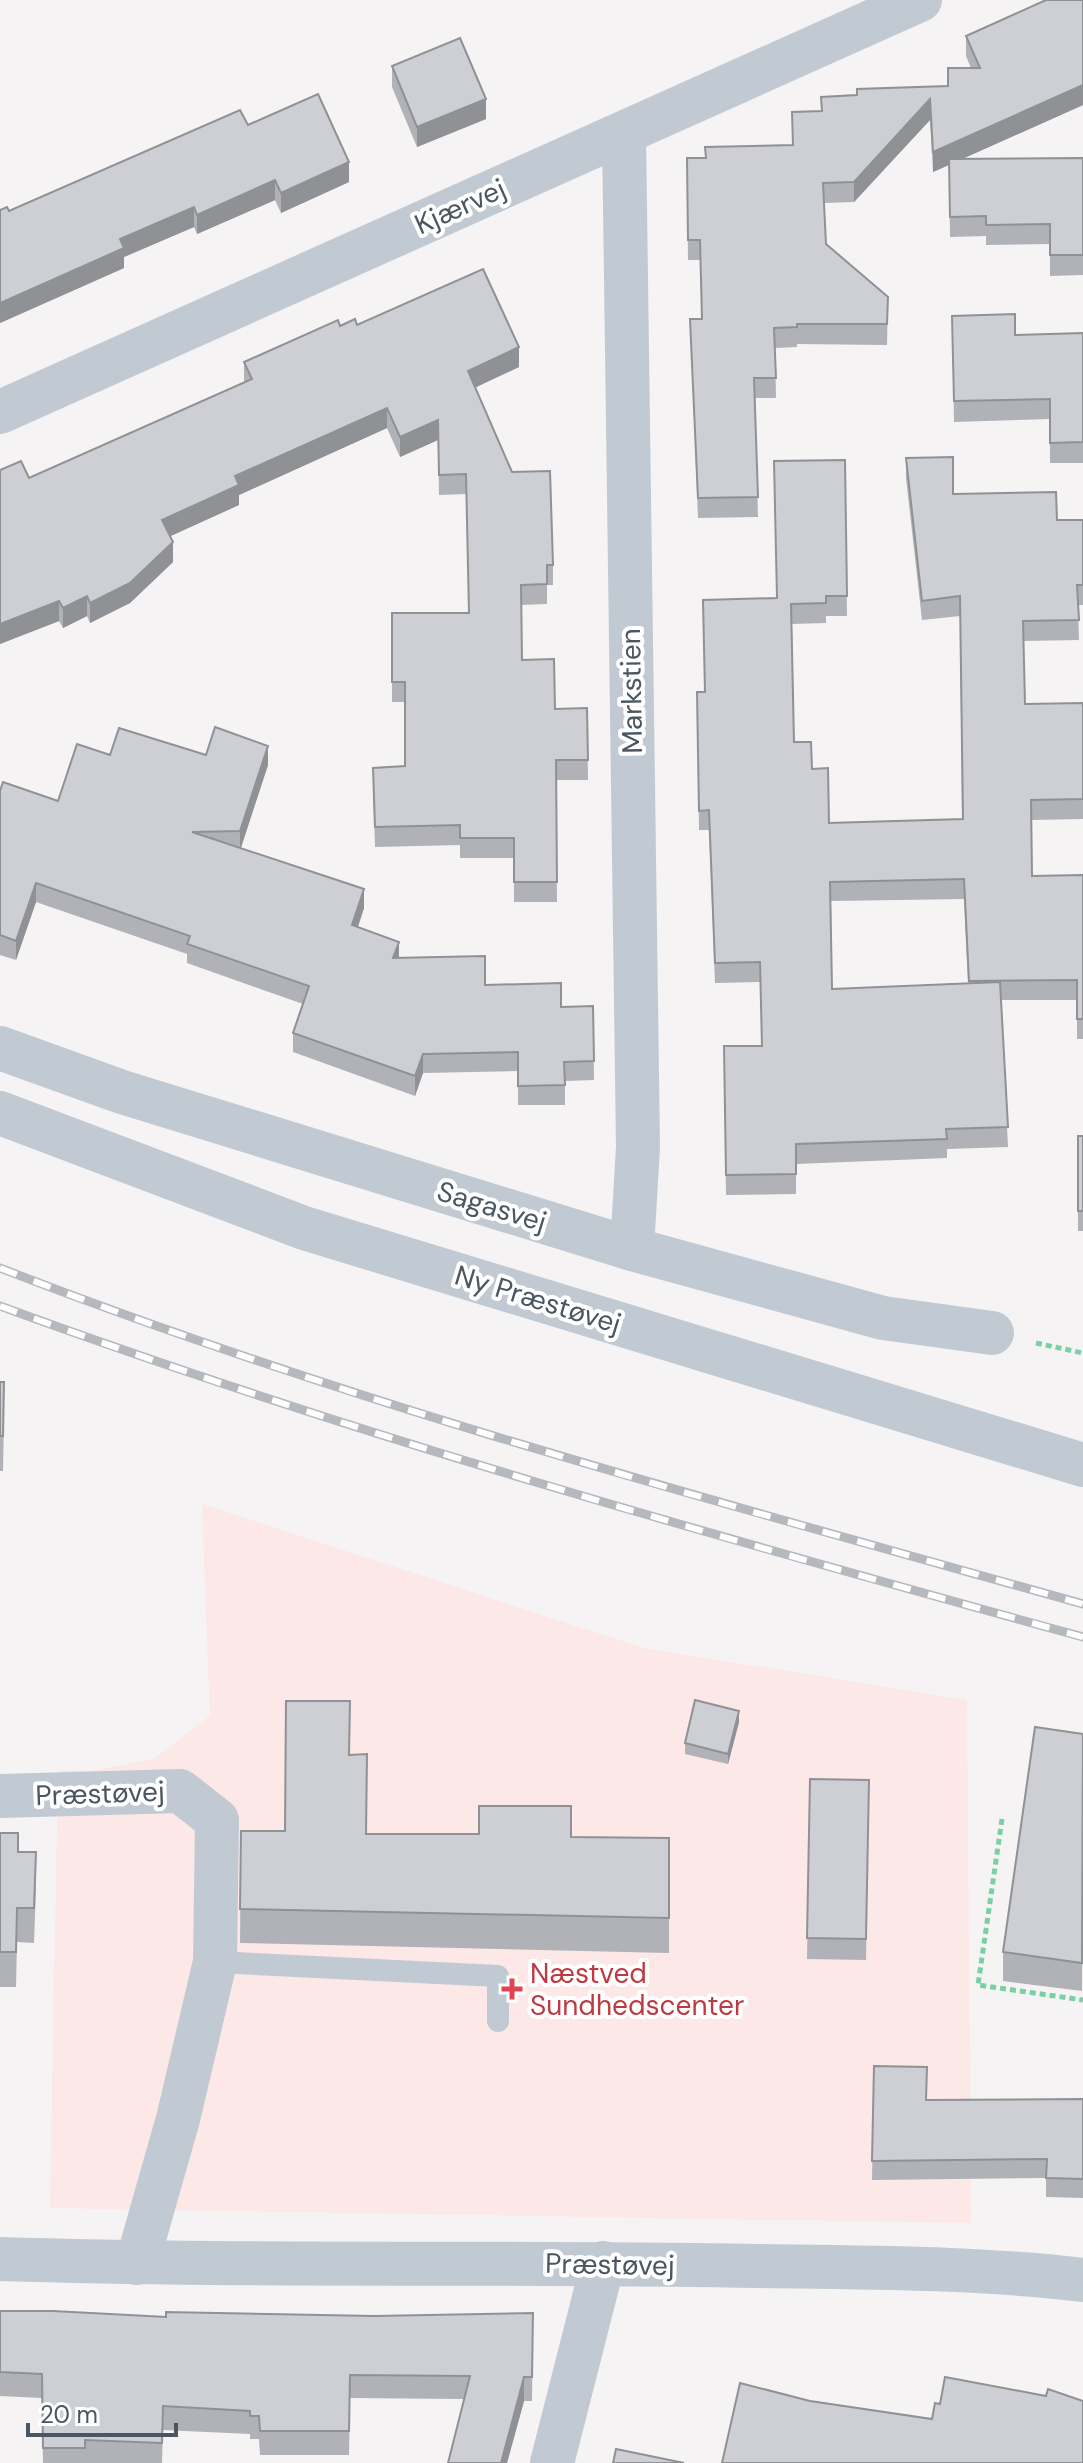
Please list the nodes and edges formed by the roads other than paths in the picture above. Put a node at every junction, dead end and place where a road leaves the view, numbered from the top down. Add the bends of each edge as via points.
1 (920, 0) edge
2 (624, 134) junction
3 (0, 412) edge
4 (0, 1048) edge
5 (0, 1113) edge
6 (632, 1249) junction
7 (992, 1333) dead end
8 (1083, 1465) edge
9 (0, 1796) edge
10 (215, 1962) junction
11 (498, 2021) dead end
12 (0, 2259) edge
13 (137, 2263) junction
14 (603, 2263) junction
15 (1083, 2280) edge
16 (552, 2463) edge

1 - 2 street, Kjærvej
2 - 3 street, Kjærvej
2 - 6 street, Markstien via 638,1147
4 - 6 street, Sagasvej via 122,1092
5 - 8 street, Ny Præstøvej via 304,1228
6 - 7 street, Sagasvej via 883,1318
9 - 10 street, Præstøvej via 180,1791 217,1820
10 - 11 lane via 498,1976
10 - 13 street, Præstøvej
12 - 13 street, Præstøvej
13 - 14 street, Præstøvej
14 - 15 street, Præstøvej via 1008,2271
14 - 16 street

